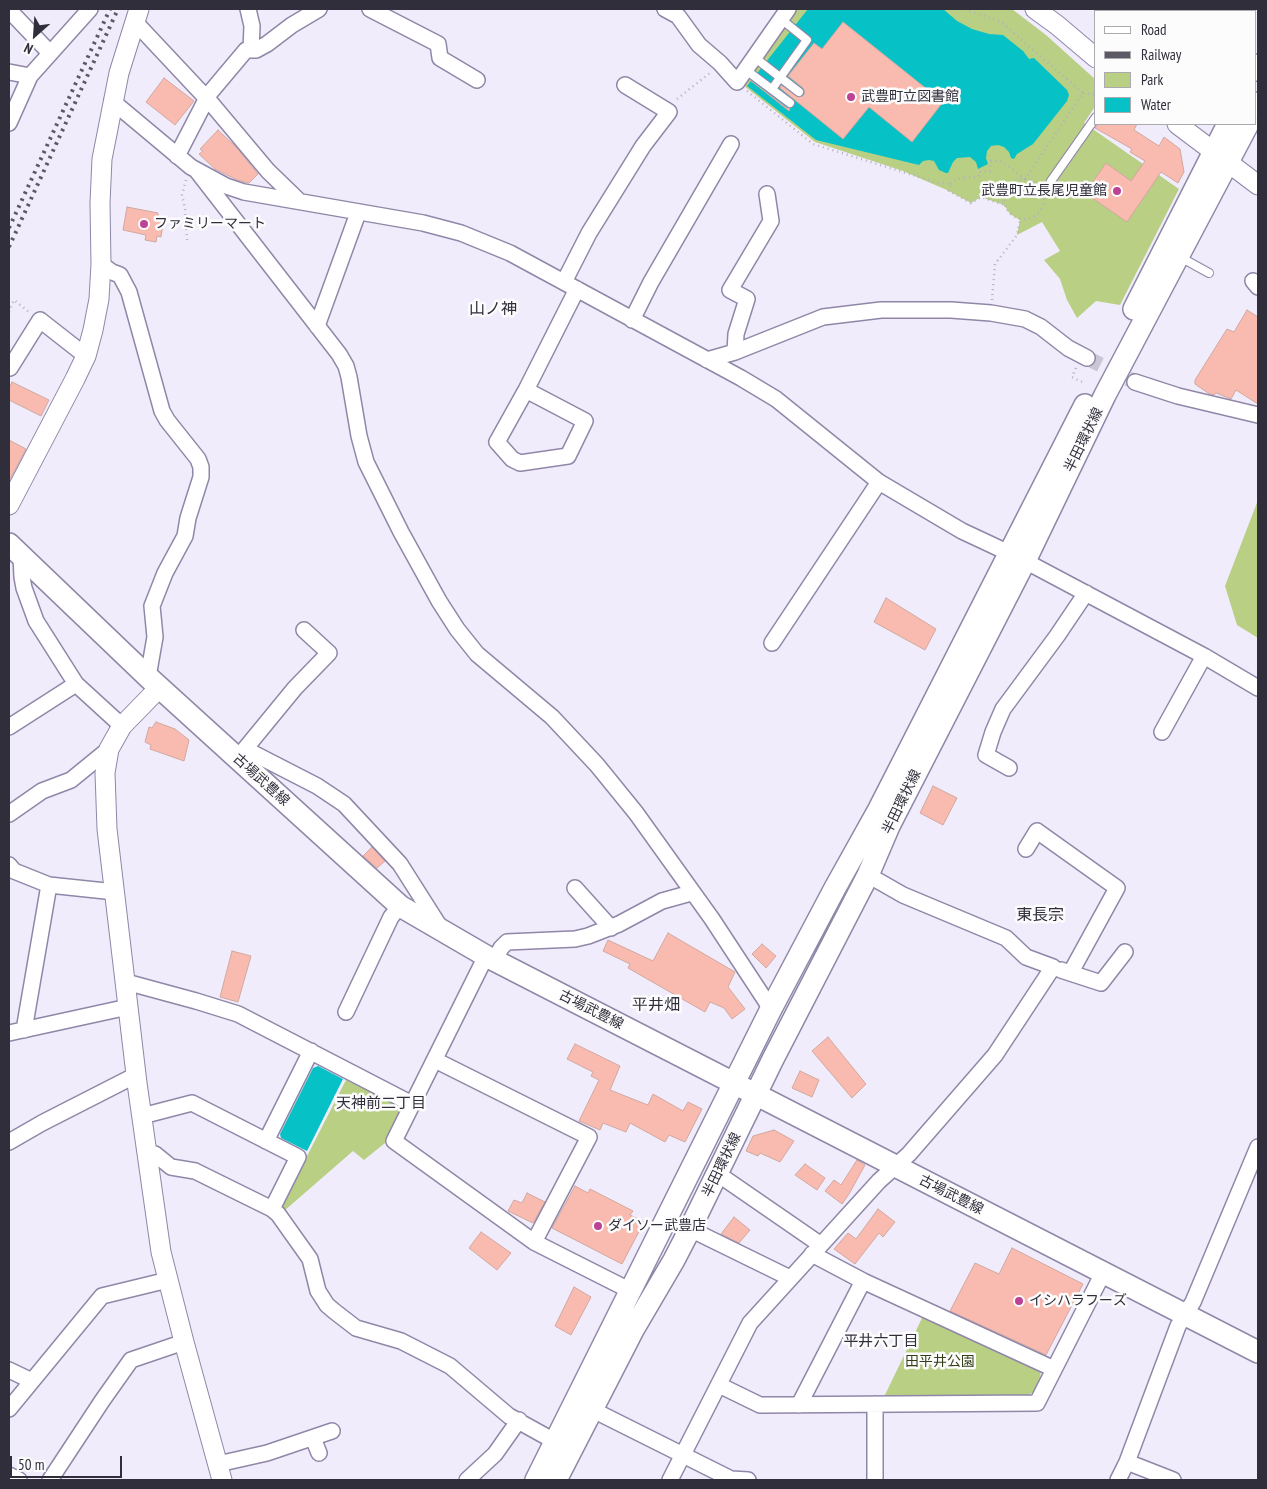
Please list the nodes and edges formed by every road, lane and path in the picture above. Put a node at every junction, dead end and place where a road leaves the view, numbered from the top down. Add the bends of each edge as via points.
1 (90, 9) edge
2 (248, 9) edge
3 (319, 9) edge
4 (370, 9) edge
5 (665, 9) edge
6 (964, 9) edge
7 (1035, 9) edge
8 (9, 10) edge
9 (784, 14) edge
10 (137, 15) edge
11 (251, 50) junction
12 (50, 52) junction
13 (1094, 56) edge
14 (720, 62) junction
15 (750, 63) junction
16 (9, 72) edge
17 (30, 76) junction
18 (781, 78) junction
19 (477, 80) dead end
20 (736, 82) junction
21 (625, 85) dead end
22 (772, 89) junction
23 (799, 92) dead end
24 (1083, 93) junction
25 (1094, 95) edge
26 (207, 100) junction
27 (112, 102) junction
28 (790, 103) dead end
29 (664, 109) junction
30 (1094, 120) edge
31 (9, 123) edge
32 (1178, 125) edge
33 (1228, 125) edge
34 (1247, 125) edge
35 (731, 144) dead end
36 (177, 156) junction
37 (1220, 157) junction
38 (197, 171) junction
39 (1025, 179) junction
40 (1051, 181) dead end
41 (184, 184) dead end
42 (951, 184) junction
43 (1258, 185) edge
44 (767, 194) dead end
45 (298, 200) junction
46 (1004, 205) junction
47 (358, 213) junction
48 (1020, 220) junction
49 (187, 240) dead end
50 (1178, 256) junction
51 (102, 264) junction
52 (1209, 273) dead end
53 (570, 285) junction
54 (9, 312) edge
55 (991, 314) junction
56 (33, 315) dead end
57 (632, 320) junction
58 (317, 326) junction
59 (734, 352) junction
60 (86, 356) junction
61 (1087, 358) tunnel mouth
62 (707, 360) junction
63 (10, 368) dead end
64 (1135, 382) tunnel mouth
65 (526, 390) junction
66 (1258, 415) edge
67 (879, 482) junction
68 (9, 505) edge
69 (15, 550) edge
70 (1017, 557) junction
71 (1086, 593) junction
72 (304, 630) dead end
73 (772, 644) dead end
74 (1204, 656) junction
75 (154, 682) junction
76 (76, 684) junction
77 (1258, 688) edge
78 (122, 726) junction
79 (9, 727) edge
80 (1162, 732) dead end
81 (109, 749) junction
82 (241, 754) junction
83 (1009, 768) dead end
84 (9, 814) edge
85 (1026, 849) dead end
86 (9, 865) edge
87 (868, 875) junction
88 (48, 885) junction
89 (575, 888) dead end
90 (115, 892) junction
91 (691, 893) junction
92 (400, 906) junction
93 (611, 928) junction
94 (442, 931) junction
95 (1125, 952) dead end
96 (491, 958) junction
97 (1053, 967) junction
98 (1071, 972) junction
99 (126, 982) junction
100 (128, 1006) junction
101 (771, 1009) junction
102 (346, 1012) dead end
103 (16, 1032) edge
104 (311, 1051) junction
105 (435, 1060) junction
106 (136, 1075) junction
107 (734, 1083) junction
108 (756, 1094) junction
109 (412, 1104) junction
110 (142, 1116) junction
111 (266, 1140) junction
112 (9, 1142) edge
113 (1258, 1147) edge
114 (146, 1154) junction
115 (895, 1166) junction
116 (718, 1174) junction
117 (272, 1210) junction
118 (690, 1229) junction
119 (534, 1242) junction
120 (817, 1250) junction
121 (1103, 1273) junction
122 (790, 1278) junction
123 (168, 1280) junction
124 (863, 1281) junction
125 (631, 1291) junction
126 (1186, 1314) junction
127 (184, 1342) junction
128 (1258, 1352) edge
129 (1054, 1369) junction
130 (9, 1370) edge
131 (32, 1382) junction
132 (719, 1385) junction
133 (874, 1404) junction
134 (799, 1405) junction
135 (9, 1410) edge
136 (592, 1410) junction
137 (519, 1420) junction
138 (332, 1431) dead end
139 (313, 1438) junction
140 (556, 1442) junction
141 (319, 1453) dead end
142 (682, 1456) junction
143 (1127, 1462) junction
144 (220, 1472) edge
145 (9, 1475) edge
146 (19, 1480) edge
147 (50, 1480) edge
148 (467, 1480) edge
149 (536, 1480) edge
150 (556, 1480) edge
151 (670, 1480) edge
152 (748, 1480) edge
153 (875, 1480) edge
154 (1118, 1480) edge
155 (1173, 1480) edge

1 - 12 street
2 - 11 street via 252,26
3 - 11 street via 267,44
4 - 19 street via 438,44 440,58
5 - 14 street via 678,16 699,44
6 - 24 path via 1001,22
7 - 13 street
8 - 12 street
9 - 15 street
9 - 18 lane via 808,40
10 - 26 street
10 - 27 street
11 - 26 street via 246,50
12 - 17 street
14 - 20 street
14 - 29 path
15 - 18 lane
15 - 20 street
15 - 22 lane
16 - 17 street
17 - 31 street
18 - 22 lane
18 - 23 lane
20 - 42 path via 813,144 938,183
21 - 29 street
22 - 28 lane
24 - 25 path
24 - 39 path
26 - 36 street
26 - 45 street via 268,171
27 - 36 street
27 - 51 street via 102,159
29 - 53 street via 669,112 643,146 589,233
30 - 40 lane
32 - 37 street
33 - 37 main road, 半田環状線
34 - 37 main road, 半田環状線
35 - 57 street
36 - 38 street
37 - 43 street
37 - 50 main road, 半田環状線
37 - 70 main road, 半田環状線
38 - 45 street via 244,192
38 - 58 street
39 - 42 path via 1002,161 991,161 990,171 956,179
39 - 46 path via 1012,182 1005,192
39 - 48 path via 1040,186 1044,204 1038,215
41 - 49 path via 182,194
42 - 46 path via 949,191 971,203 981,197
44 - 59 street via 771,221 730,290 747,300
45 - 47 street
46 - 48 path
47 - 53 street via 423,223 461,233 510,253
47 - 58 street
48 - 55 path via 1017,235 995,264
50 - 52 lane
50 - 70 main road, 半田環状線
51 - 60 street via 99,299
51 - 75 street via 120,275 129,292 162,411 201,467 185,536 152,606
53 - 57 street
53 - 65 street
54 - 56 path via 14,300
55 - 59 street via 951,310 881,310 823,317
55 - 61 street via 1025,319
57 - 62 street
58 - 91 street via 346,366 359,436 375,483 443,608 477,654 552,717 597,765
59 - 62 street
60 - 63 street via 40,320
60 - 68 street
62 - 67 street via 776,399
64 - 66 street
65 - 65 street via 585,421 568,456 520,463 497,442
67 - 70 street via 962,532
67 - 73 street
69 - 75 main road, 古場武豊線
69 - 76 street via 36,621
70 - 71 street
70 - 87 main road, 半田環状線
70 - 101 main road, 半田環状線
71 - 74 street
71 - 83 street via 1003,709 986,754
72 - 82 street via 329,653 295,688
74 - 77 street
74 - 80 street
75 - 78 street
75 - 82 main road, 古場武豊線
76 - 78 street
76 - 79 street
78 - 81 street
81 - 84 street via 71,780 42,791
81 - 90 street via 105,773 107,829
82 - 92 main road, 古場武豊線
82 - 94 street via 317,786 344,804 400,864
85 - 98 street via 1038,831 1118,888
86 - 88 street via 14,871
87 - 97 street via 904,895 1006,938 1026,957
87 - 108 main road, 半田環状線
88 - 90 street
88 - 103 street
89 - 93 street
90 - 99 street
91 - 93 street via 662,901
91 - 101 street via 712,918
92 - 94 main road, 古場武豊線
92 - 102 street via 391,917
93 - 96 street via 575,939 507,942
94 - 96 main road, 古場武豊線
95 - 98 street via 1102,983
96 - 105 street
96 - 107 main road, 古場武豊線
97 - 98 street
97 - 115 street via 995,1055
99 - 100 street
99 - 104 street via 238,1014
100 - 103 street
100 - 106 street
101 - 107 main road, 半田環状線
104 - 109 street
104 - 111 street
105 - 109 street
105 - 119 street via 589,1137
106 - 110 street
106 - 112 street
107 - 108 main road, 古場武豊線
107 - 125 main road, 半田環状線
108 - 115 main road, 古場武豊線
108 - 116 main road, 半田環状線
109 - 119 street via 394,1141
110 - 111 street via 192,1103
110 - 114 street
111 - 117 street via 298,1157
113 - 126 street via 1194,1302
114 - 117 street via 155,1154 171,1167 195,1171
114 - 123 street
115 - 120 street
115 - 121 main road, 古場武豊線
116 - 118 main road, 半田環状線
116 - 120 street
117 - 137 street via 310,1259 318,1291 334,1311 356,1328 401,1340 450,1366 502,1411
118 - 122 street
118 - 136 main road, 半田環状線
119 - 125 street
120 - 122 street
120 - 124 street
121 - 126 main road, 古場武豊線
121 - 129 street
122 - 132 street via 750,1323
123 - 127 street
123 - 131 street via 102,1296
124 - 129 street
124 - 134 street
125 - 140 main road, 半田環状線
126 - 128 main road, 古場武豊線
126 - 143 street via 1178,1326
127 - 144 street
127 - 147 street via 131,1360
129 - 133 street via 1037,1404
130 - 131 street
131 - 135 street
132 - 134 street via 760,1405
132 - 142 street
133 - 134 street
133 - 153 street
136 - 142 street
136 - 150 main road, 半田環状線
137 - 140 street
137 - 148 street via 495,1454
138 - 139 street
139 - 141 street
139 - 144 street
140 - 149 main road, 半田環状線
142 - 151 street
142 - 152 street via 731,1479
143 - 154 street
143 - 155 street
145 - 146 street

